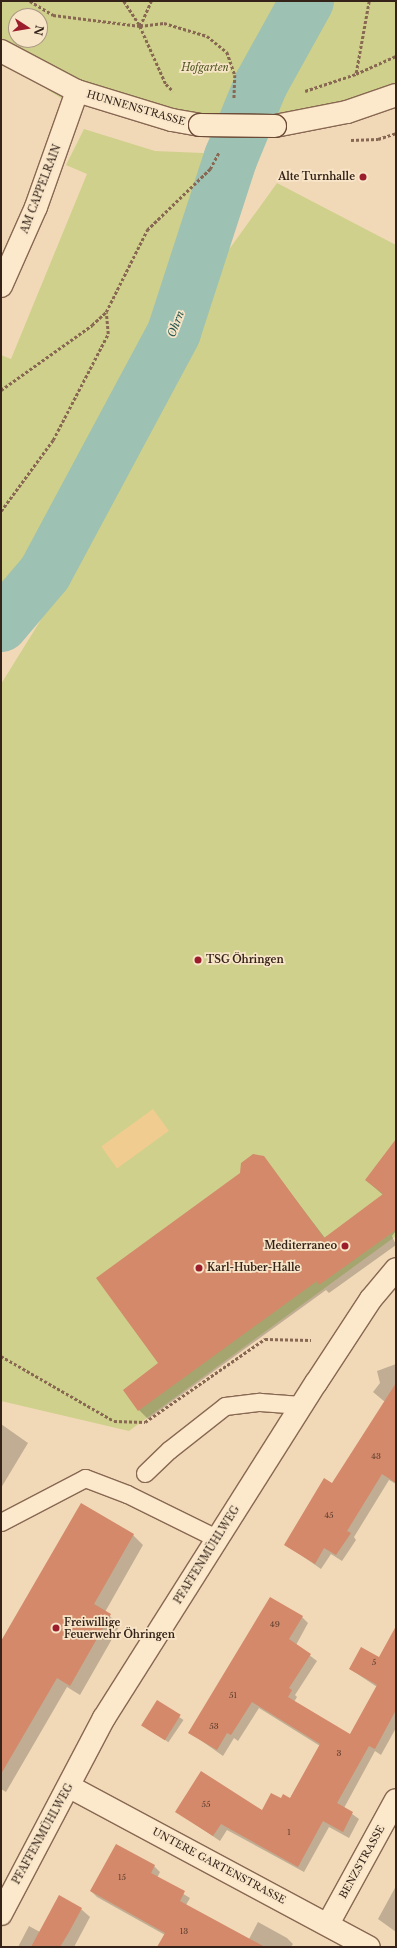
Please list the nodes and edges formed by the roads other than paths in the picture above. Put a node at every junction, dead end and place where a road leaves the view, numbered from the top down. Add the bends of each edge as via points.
1 (1, 51) edge
2 (78, 91) junction
3 (396, 95) edge
4 (1, 286) edge
5 (396, 1269) edge
6 (301, 1405) junction
7 (145, 1473) dead end
8 (1, 1522) edge
9 (218, 1539) junction
10 (70, 1786) junction
11 (396, 1800) edge
12 (1, 1914) edge
13 (328, 1924) junction
14 (368, 1947) edge

1 - 2 street, HUNNENSTRASSE
2 - 3 street, HUNNENSTRASSE, bridge via 172,120 200,125 275,126 347,112
2 - 4 street, AM CAPPELRAIN via 36,207
5 - 6 street, PFAFFENMÜHLWEG via 371,1300
6 - 7 lane via 260,1402 225,1406 169,1450
6 - 9 street, PFAFFENMÜHLWEG
8 - 9 lane via 85,1478 127,1494
9 - 10 street, PFAFFENMÜHLWEG via 104,1718
10 - 12 street, PFAFFENMÜHLWEG via 24,1866
10 - 13 street, UNTERE GARTENSTRASSE
11 - 13 street, BENZSTRASSE
13 - 14 street, UNTERE GARTENSTRASSE

